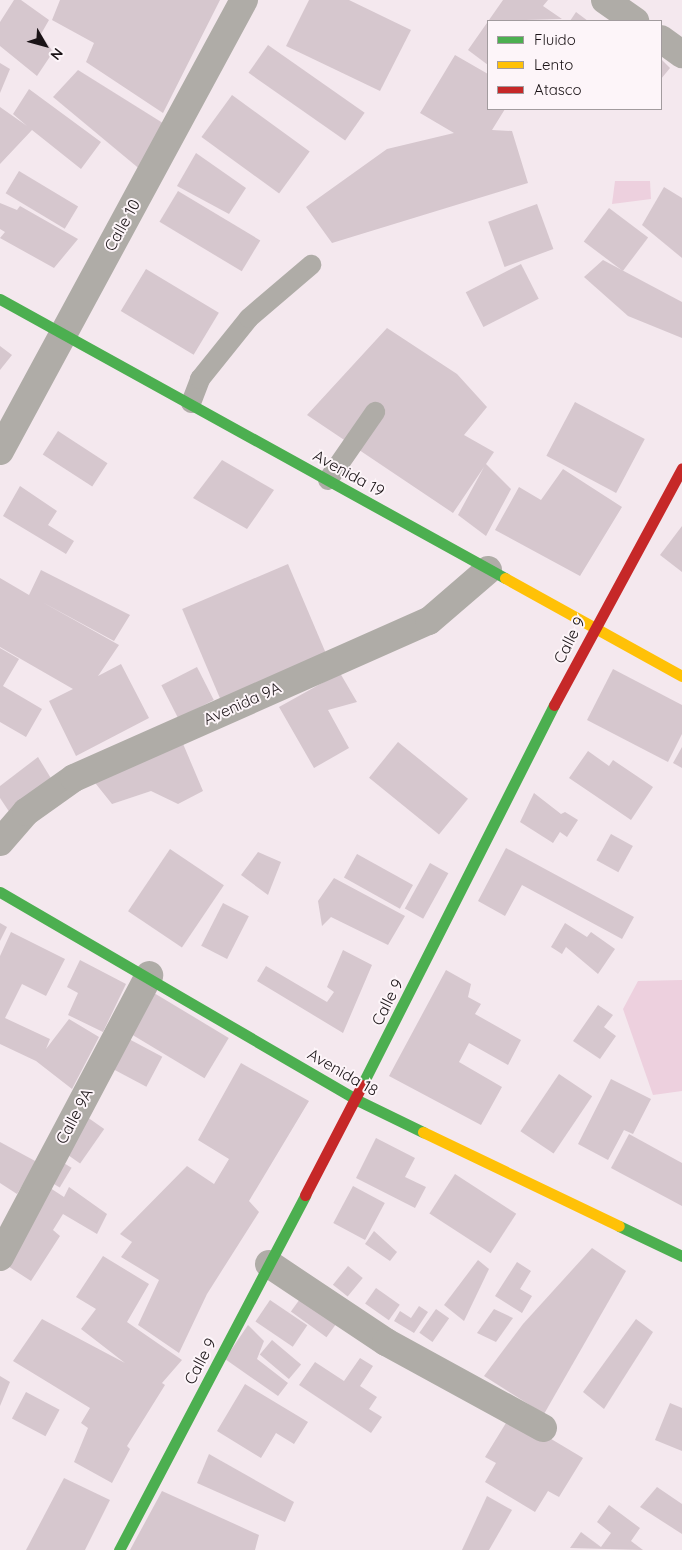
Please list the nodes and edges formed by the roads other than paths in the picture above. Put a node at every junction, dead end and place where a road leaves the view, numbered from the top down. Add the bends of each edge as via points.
1 (244, 0) edge
2 (604, 0) edge
3 (634, 20) edge
4 (662, 40) edge
5 (682, 54) edge
6 (311, 265) dead end
7 (0, 299) edge
8 (63, 333) junction
9 (191, 403) junction
10 (375, 412) dead end
11 (0, 451) edge
12 (682, 468) edge
13 (328, 480) junction
14 (488, 570) junction
15 (594, 626) junction
16 (682, 676) edge
17 (0, 842) edge
18 (0, 892) edge
19 (149, 975) junction
20 (356, 1099) junction
21 (682, 1256) edge
22 (0, 1257) edge
23 (269, 1264) junction
24 (543, 1428) dead end
25 (120, 1550) edge

1 - 8 street, Calle 10
2 - 3 street
4 - 5 street
6 - 9 lane via 249,318 200,379
7 - 8 street, Avenida 19
8 - 9 street, Avenida 19
8 - 11 street, Calle 10
9 - 13 street, Avenida 19
10 - 13 lane
12 - 15 street, Calle 9
13 - 14 street, Avenida 19
14 - 15 street, Avenida 19
14 - 17 street, Avenida 9A via 429,621 74,778 26,812
15 - 16 street, Avenida 19
15 - 20 street, Calle 9
18 - 19 street, Avenida 18
19 - 20 street, Avenida 18
19 - 22 street, Calle 9A
20 - 21 street, Avenida 18
20 - 23 street, Calle 9
23 - 24 street via 386,1342
23 - 25 street, Calle 9

